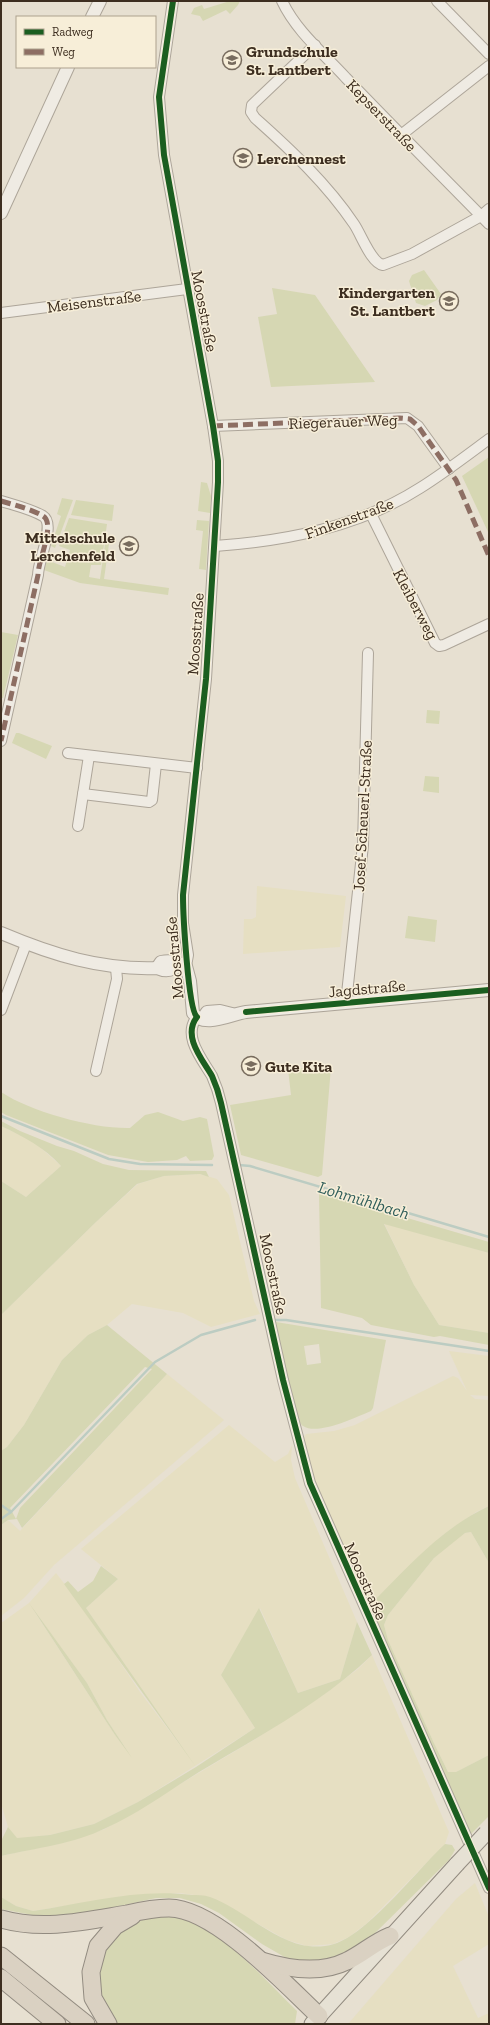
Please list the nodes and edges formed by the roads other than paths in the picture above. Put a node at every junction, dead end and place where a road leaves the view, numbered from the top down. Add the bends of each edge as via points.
1 (100, 1) edge
2 (173, 1) edge
3 (282, 1) edge
4 (437, 1) edge
5 (92, 16) edge
6 (315, 45) junction
7 (489, 54) edge
8 (489, 66) edge
9 (68, 68) edge
10 (401, 136) junction
11 (485, 212) edge
12 (1, 213) edge
13 (489, 224) edge
14 (187, 289) junction
15 (1, 314) edge
16 (213, 426) junction
17 (489, 438) edge
18 (449, 469) junction
19 (1, 501) edge
20 (371, 514) junction
21 (215, 546) junction
22 (489, 624) edge
23 (368, 653) dead end
24 (1, 741) edge
25 (68, 753) dead end
26 (89, 756) junction
27 (156, 764) junction
28 (197, 768) junction
29 (83, 794) junction
30 (78, 826) dead end
31 (1, 933) edge
32 (26, 944) junction
33 (183, 965) junction
34 (116, 968) junction
35 (489, 990) edge
36 (346, 1003) junction
37 (1, 1010) edge
38 (200, 1017) junction
39 (96, 1071) dead end
40 (487, 1832) edge
41 (488, 1887) edge
42 (140, 1911) junction
43 (1, 1919) edge
44 (390, 1936) junction
45 (1, 1956) edge
46 (260, 1960) junction
47 (1, 1978) edge
48 (315, 2020) edge
49 (57, 2024) edge
50 (86, 2024) edge
51 (108, 2024) edge

1 - 5 street
2 - 14 street, Moosstraße via 160,86 160,106 166,171
3 - 6 street, Kepserstraße via 293,21
4 - 7 street
6 - 10 street, Kepserstraße
6 - 11 street via 252,105 252,112 255,118 290,150 335,198 375,261 383,265 412,254
8 - 10 street
9 - 12 street
10 - 11 street, Kepserstraße
11 - 13 street, Kepserstraße
14 - 15 street, Meisenstraße
14 - 16 street, Moosstraße
16 - 18 street, Riegerauer Weg via 407,418 418,426
16 - 21 street, Moosstraße via 218,461
17 - 18 street, Finkenstraße
18 - 20 street, Finkenstraße via 419,489
19 - 24 street via 42,515 48,531 38,565
20 - 21 street, Finkenstraße via 292,538
20 - 22 street, Kleiberweg via 435,643 439,646 444,645
21 - 28 street, Moosstraße
23 - 36 street, Josef-Scheuerl-Straße via 363,845
25 - 26 street
26 - 27 street
26 - 29 street
27 - 28 street
27 - 29 street via 152,800 149,802
28 - 33 street, Moosstraße via 183,895 183,923 188,955
29 - 30 street
31 - 32 street
32 - 34 street via 87,963
32 - 37 street
33 - 34 street via 174,961 161,962 157,968
33 - 38 street, Moosstraße via 190,980 192,1011
34 - 39 street via 117,979
35 - 36 street, Jagdstraße
36 - 38 street, Jagdstraße via 233,1014 214,1021
38 - 41 street, Moosstraße via 190,1028 193,1041 218,1089 283,1380 310,1483
40 - 44 main road, bridge
42 - 43 highway via 67,1924 20,1925
42 - 46 highway via 170,1908 198,1915 222,1929
42 - 51 highway via 115,1926 98,1946 91,1972 93,1998
44 - 46 highway via 374,1943 346,1962 316,1969 280,1967
44 - 48 main road
45 - 50 highway
46 - 48 highway
47 - 49 highway

